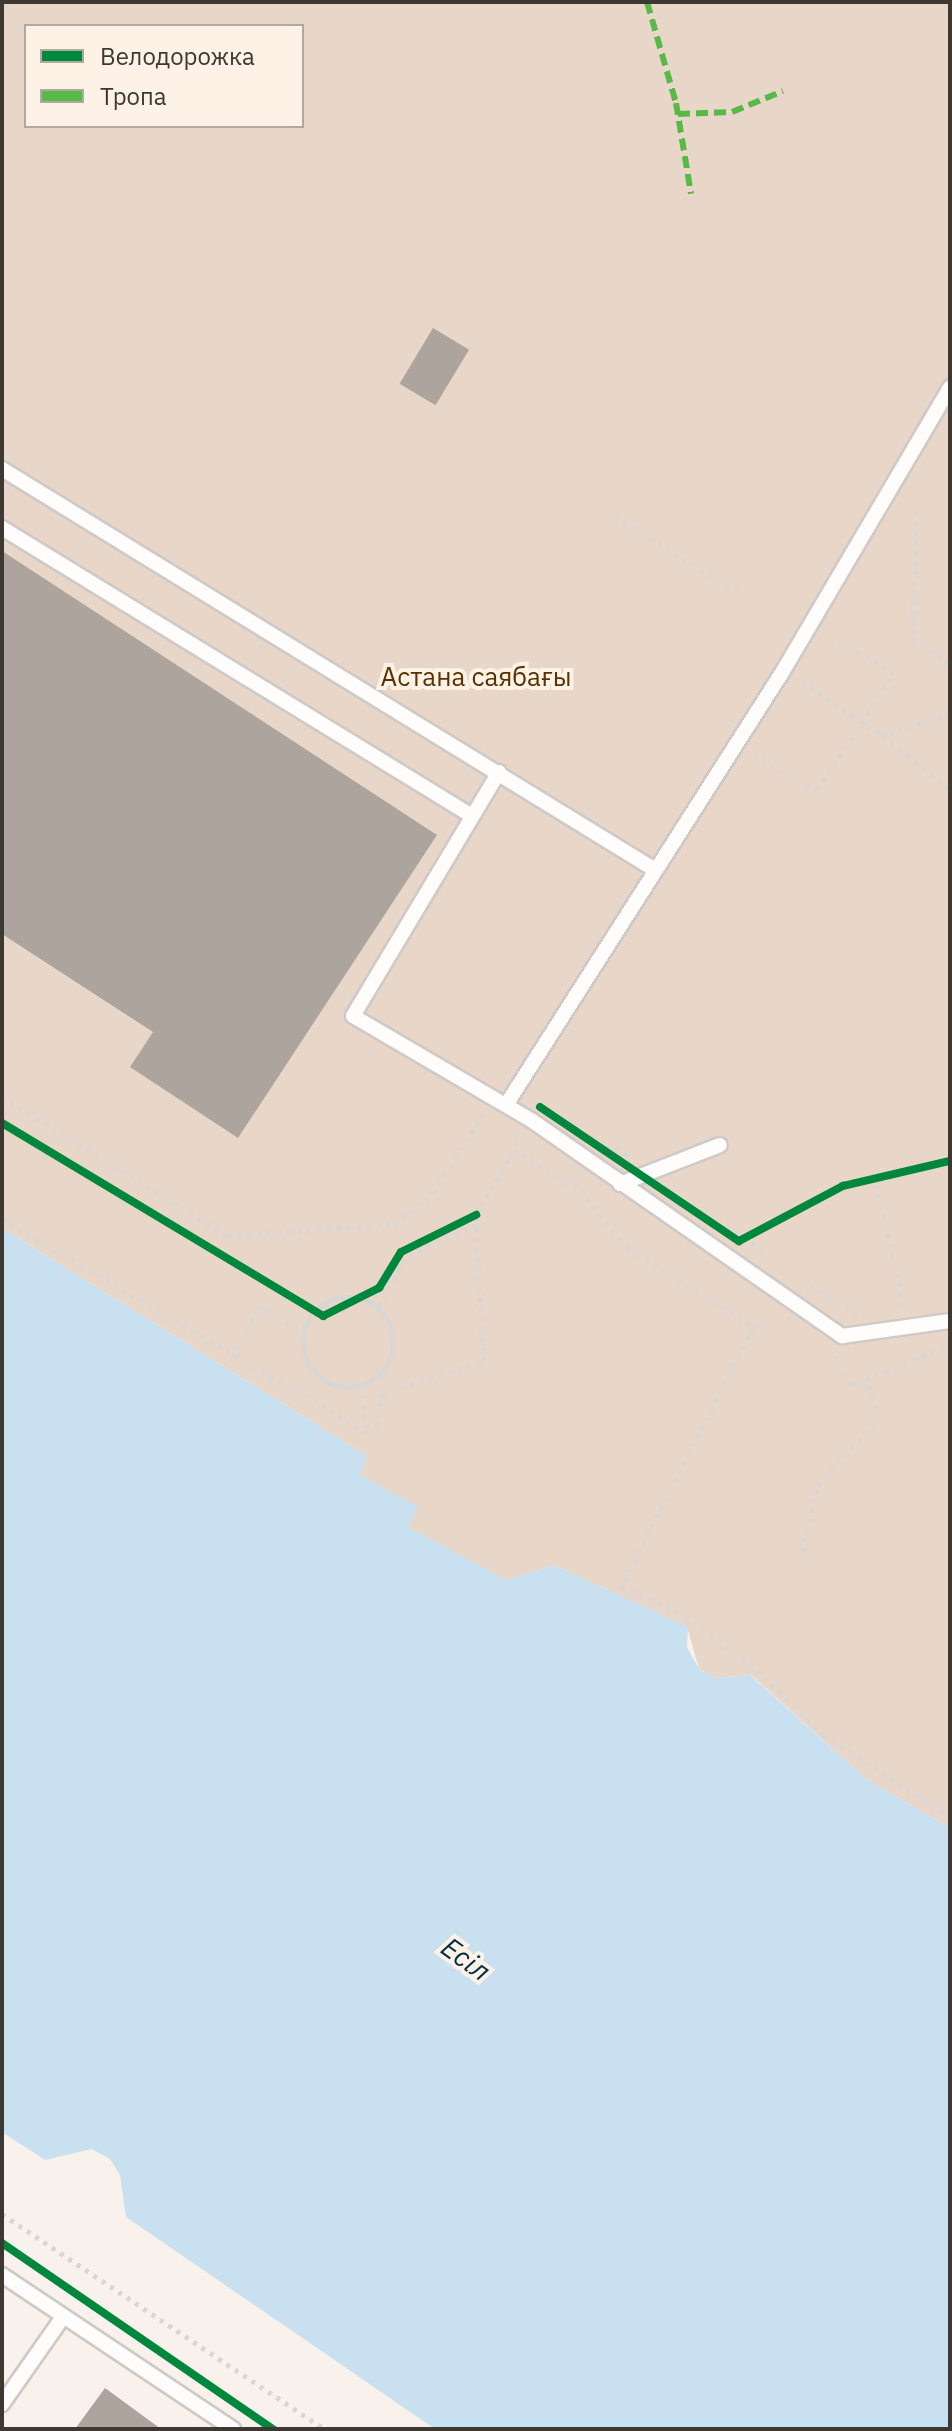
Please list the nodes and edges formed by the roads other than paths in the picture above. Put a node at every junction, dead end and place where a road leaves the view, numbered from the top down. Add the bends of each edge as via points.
1 (950, 387) edge
2 (2, 469) edge
3 (2, 528) edge
4 (499, 772) junction
5 (472, 816) junction
6 (655, 870) junction
7 (500, 1101) junction
8 (720, 1145) dead end
9 (620, 1184) junction
10 (950, 1321) edge
11 (2, 2275) edge
12 (63, 2317) junction
13 (2, 2404) edge
14 (233, 2429) edge

1 - 6 lane via 783,671
2 - 4 lane
3 - 5 lane
4 - 5 lane
4 - 6 lane
5 - 7 lane via 353,1016
6 - 7 lane
7 - 9 lane
8 - 9 lane
9 - 10 lane via 842,1336
11 - 12 lane
12 - 13 lane
12 - 14 lane

